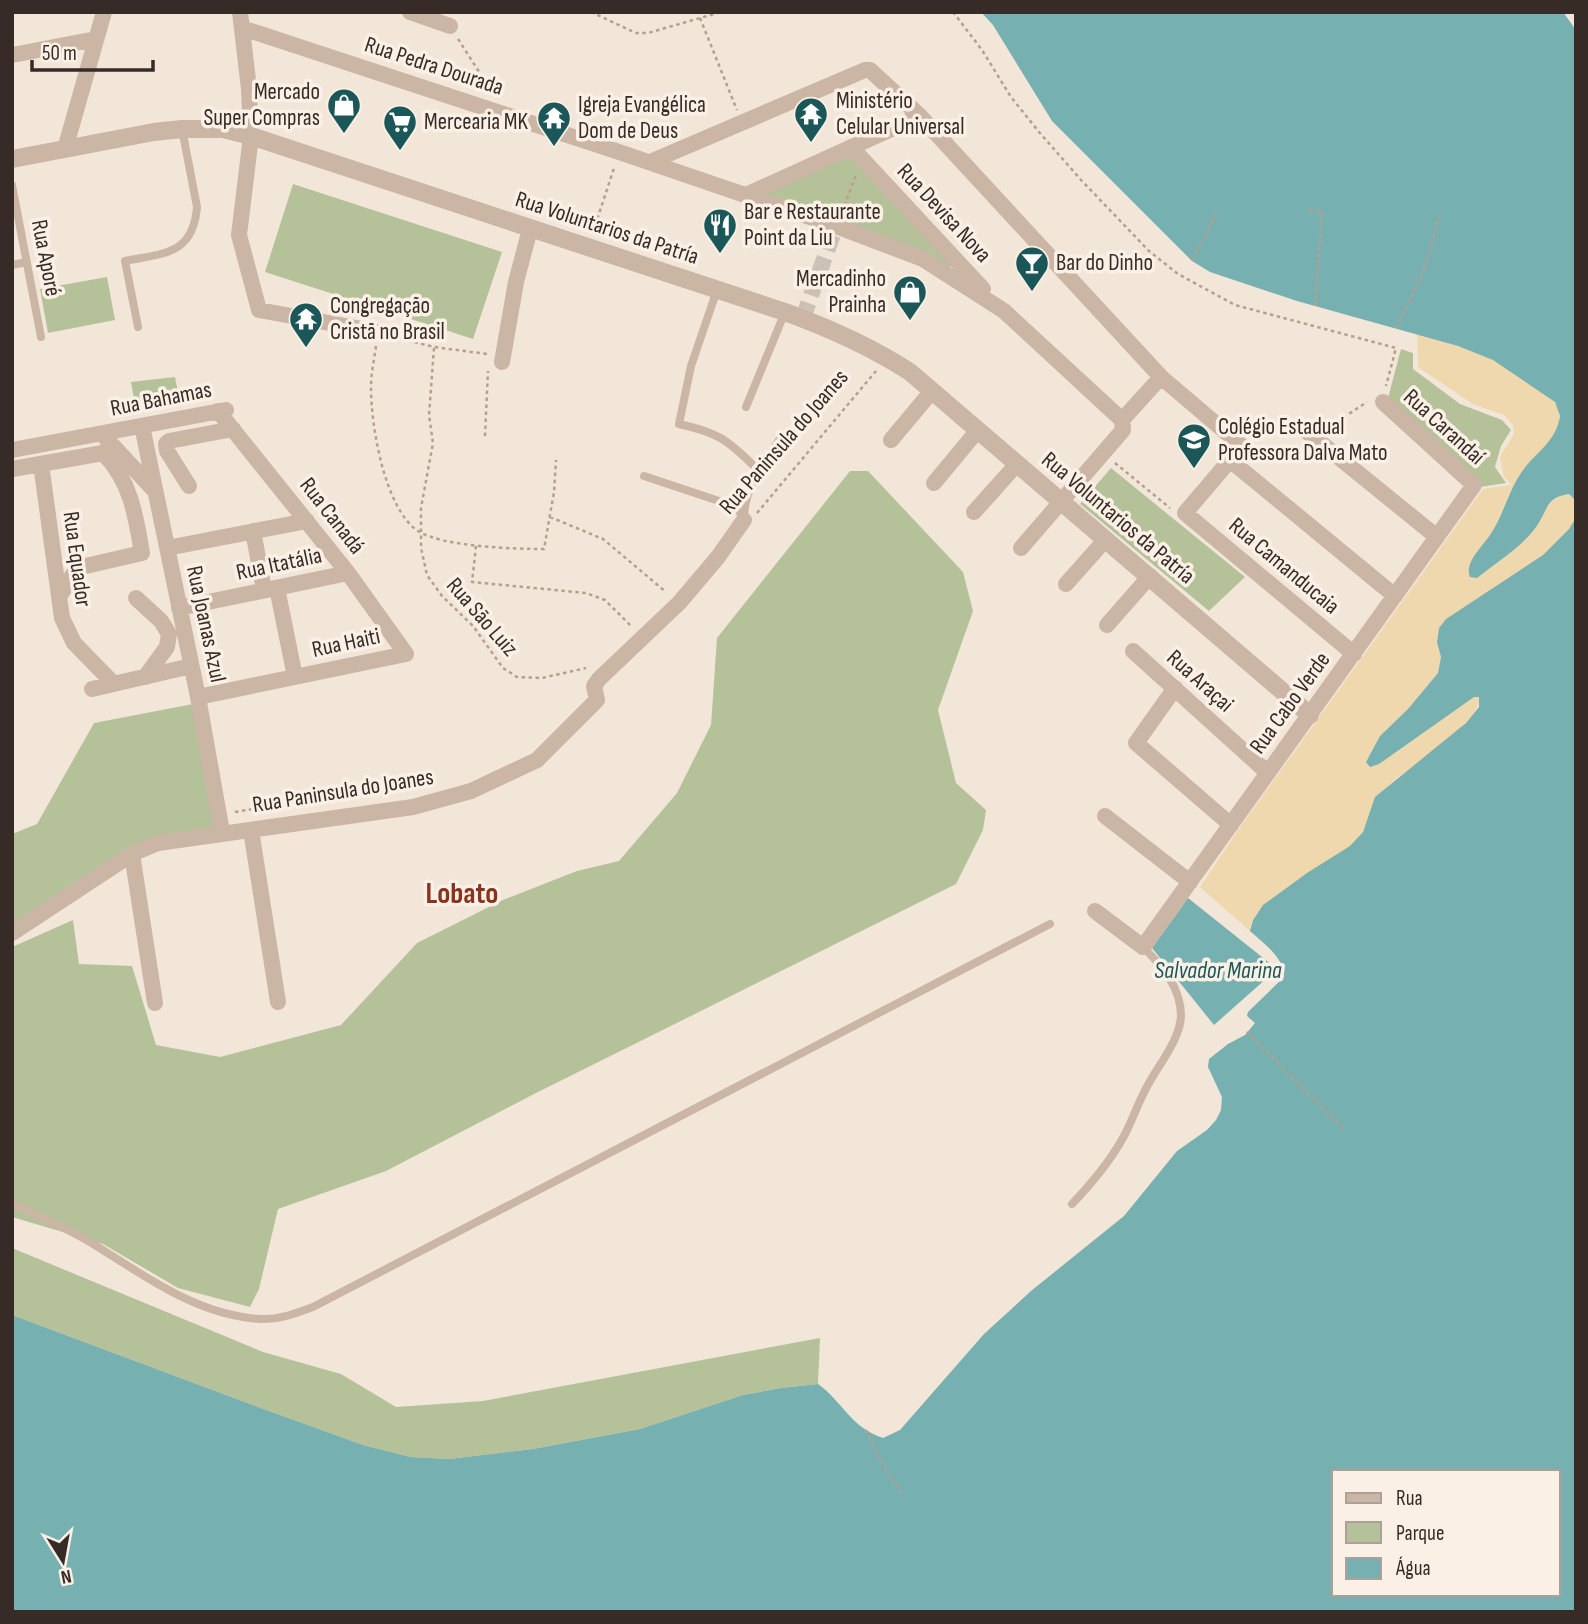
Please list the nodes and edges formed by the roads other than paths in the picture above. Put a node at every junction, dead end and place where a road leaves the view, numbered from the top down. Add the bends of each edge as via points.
1 (104, 12) edge
2 (410, 12) edge
3 (241, 20) edge
4 (450, 26) road end
5 (96, 39) junction
6 (12, 55) edge
7 (920, 116) junction
8 (182, 129) junction
9 (251, 136) junction
10 (65, 149) junction
11 (856, 153) junction
12 (12, 159) edge
13 (650, 162) junction
14 (12, 185) edge
15 (746, 195) junction
16 (530, 229) junction
17 (27, 262) junction
18 (12, 265) edge
19 (717, 290) junction
20 (1004, 311) junction
21 (785, 312) junction
22 (138, 327) dead end
23 (378, 332) road end
24 (41, 338) dead end
25 (498, 357) road end
26 (1161, 377) junction
27 (932, 391) junction
28 (1383, 402) road end
29 (746, 407) dead end
30 (223, 410) joint
31 (1122, 420) junction
32 (142, 426) junction
33 (233, 429) junction
34 (978, 430) junction
35 (1306, 430) dead end
36 (102, 434) junction
37 (779, 440) dead end
38 (891, 440) dead end
39 (12, 450) edge
40 (1231, 461) junction
41 (41, 464) junction
42 (1017, 464) junction
43 (12, 469) edge
44 (758, 470) junction
45 (644, 477) dead end
46 (934, 482) dead end
47 (1474, 485) joint
48 (189, 486) dead end
49 (154, 490) junction
50 (1062, 501) junction
51 (974, 512) dead end
52 (744, 520) junction
53 (307, 521) junction
54 (253, 531) junction
55 (1437, 537) junction
56 (1106, 538) junction
57 (167, 548) junction
58 (1021, 548) dead end
59 (348, 573) junction
60 (1150, 576) junction
61 (1066, 584) dead end
62 (270, 589) junction
63 (1395, 596) junction
64 (59, 597) junction
65 (136, 598) dead end
66 (179, 608) junction
67 (1107, 625) dead end
68 (1133, 651) dead end
69 (1354, 653) junction
70 (406, 654) joint
71 (191, 666) junction
72 (145, 677) junction
73 (295, 677) junction
74 (114, 684) junction
75 (1175, 688) junction
76 (92, 689) dead end
77 (198, 697) junction
78 (1310, 715) junction
79 (1268, 773) junction
80 (1105, 816) dead end
81 (1231, 825) junction
82 (251, 830) junction
83 (222, 832) junction
84 (132, 854) junction
85 (1189, 882) junction
86 (1095, 911) dead end
87 (1050, 925) dead end
88 (12, 933) edge
89 (1143, 947) junction
90 (278, 1002) dead end
91 (155, 1003) dead end
92 (12, 1203) edge
93 (1072, 1204) dead end

1 - 5 street
2 - 4 street
3 - 9 street
3 - 13 street, Rua Pedra Dourada
5 - 6 street
5 - 10 street
7 - 11 street
7 - 13 street via 868,69
7 - 26 street
8 - 9 street, Rua Voluntarios da Patría via 223,129
8 - 10 street, Rua Voluntarios da Patría
8 - 22 lane via 196,218 181,247 125,261
9 - 16 street, Rua Voluntarios da Patría
9 - 23 street via 239,235 259,310
10 - 12 street, Rua Voluntarios da Patría
11 - 15 street
11 - 20 street, Rua Devisa Nova
13 - 15 street, Rua Pedra Dourada
14 - 17 lane, Rua Aporé
15 - 20 street, Rua Pedra Dourada via 923,259
16 - 19 street, Rua Voluntarios da Patría
16 - 25 street
17 - 18 lane
17 - 24 lane, Rua Aporé
19 - 21 street, Rua Voluntarios da Patría
19 - 44 lane via 691,366 679,424 725,439
20 - 31 street, Rua Pedra Dourada
21 - 27 street, Rua Voluntarios da Patría via 887,357
21 - 29 lane
26 - 31 street
26 - 40 street via 1242,446
27 - 34 street, Rua Voluntarios da Patría
27 - 38 street
28 - 47 street, Rua Carandaí
30 - 32 street, Rua Bahamas
30 - 33 street, Rua Canadá
31 - 50 street via 1123,430
32 - 36 street, Rua Bahamas
32 - 49 street, Rua Joanas Azul
33 - 48 street, Rua Bahamas via 166,444
33 - 53 street, Rua Canadá
34 - 42 street, Rua Voluntarios da Patría
34 - 46 street
35 - 55 street
36 - 39 street, Rua Bahamas
36 - 49 street, Rua Bahamas
37 - 44 lane
40 - 63 street
40 - 69 street, Rua Camanducaia via 1185,513
41 - 43 street, Rua Bahamas
41 - 64 street, Rua Equador
41 - 64 street, Rua Bahamas via 103,453 130,496 142,553 77,568
42 - 50 street, Rua Voluntarios da Patría
42 - 51 street
44 - 52 lane via 747,495
45 - 52 lane via 737,507
47 - 55 street, Rua Cabo Verde
49 - 57 street, Rua Joanas Azul
50 - 56 street, Rua Voluntarios da Patría
50 - 58 street
52 - 82 street, Rua Paninsula do Joanes via 679,603 599,679 594,686 597,700 537,760 471,791 413,807
53 - 54 street
53 - 59 street, Rua Canadá
54 - 57 street
54 - 62 street, Rua Haiti
55 - 63 street, Rua Cabo Verde
56 - 60 street, Rua Voluntarios da Patría
56 - 61 street
57 - 66 street, Rua Joanas Azul
59 - 62 street, Rua Itatália
59 - 70 street, Rua Canadá
60 - 67 street
60 - 78 street, Rua Voluntarios da Patría
62 - 66 street, Rua Itatália
62 - 73 street, Rua Haiti
63 - 69 street, Rua Cabo Verde
64 - 74 street, Rua Equador via 62,618 74,643
65 - 72 street via 169,634 167,647
66 - 71 street, Rua Joanas Azul
68 - 75 street, Rua Araçai
69 - 78 street, Rua Cabo Verde
70 - 73 street, Rua Haiti
71 - 72 street
71 - 77 street, Rua Joanas Azul
72 - 74 street
73 - 77 street, Rua Haiti
74 - 76 street
75 - 79 street, Rua Araçai
75 - 81 street via 1136,743
77 - 83 street, Rua Joanas Azul
78 - 79 street, Rua Cabo Verde
79 - 81 street, Rua Cabo Verde
80 - 85 street
81 - 85 street, Rua Cabo Verde
82 - 83 street, Rua Paninsula do Joanes
82 - 90 street
83 - 84 street, Rua Paninsula do Joanes via 158,843
84 - 88 street, Rua Paninsula do Joanes
84 - 91 street
85 - 89 street, Rua Cabo Verde
86 - 89 street
87 - 92 lane via 288,1316 262,1319 202,1306
89 - 93 lane via 1159,963 1178,996 1181,1017 1177,1033 1122,1139

